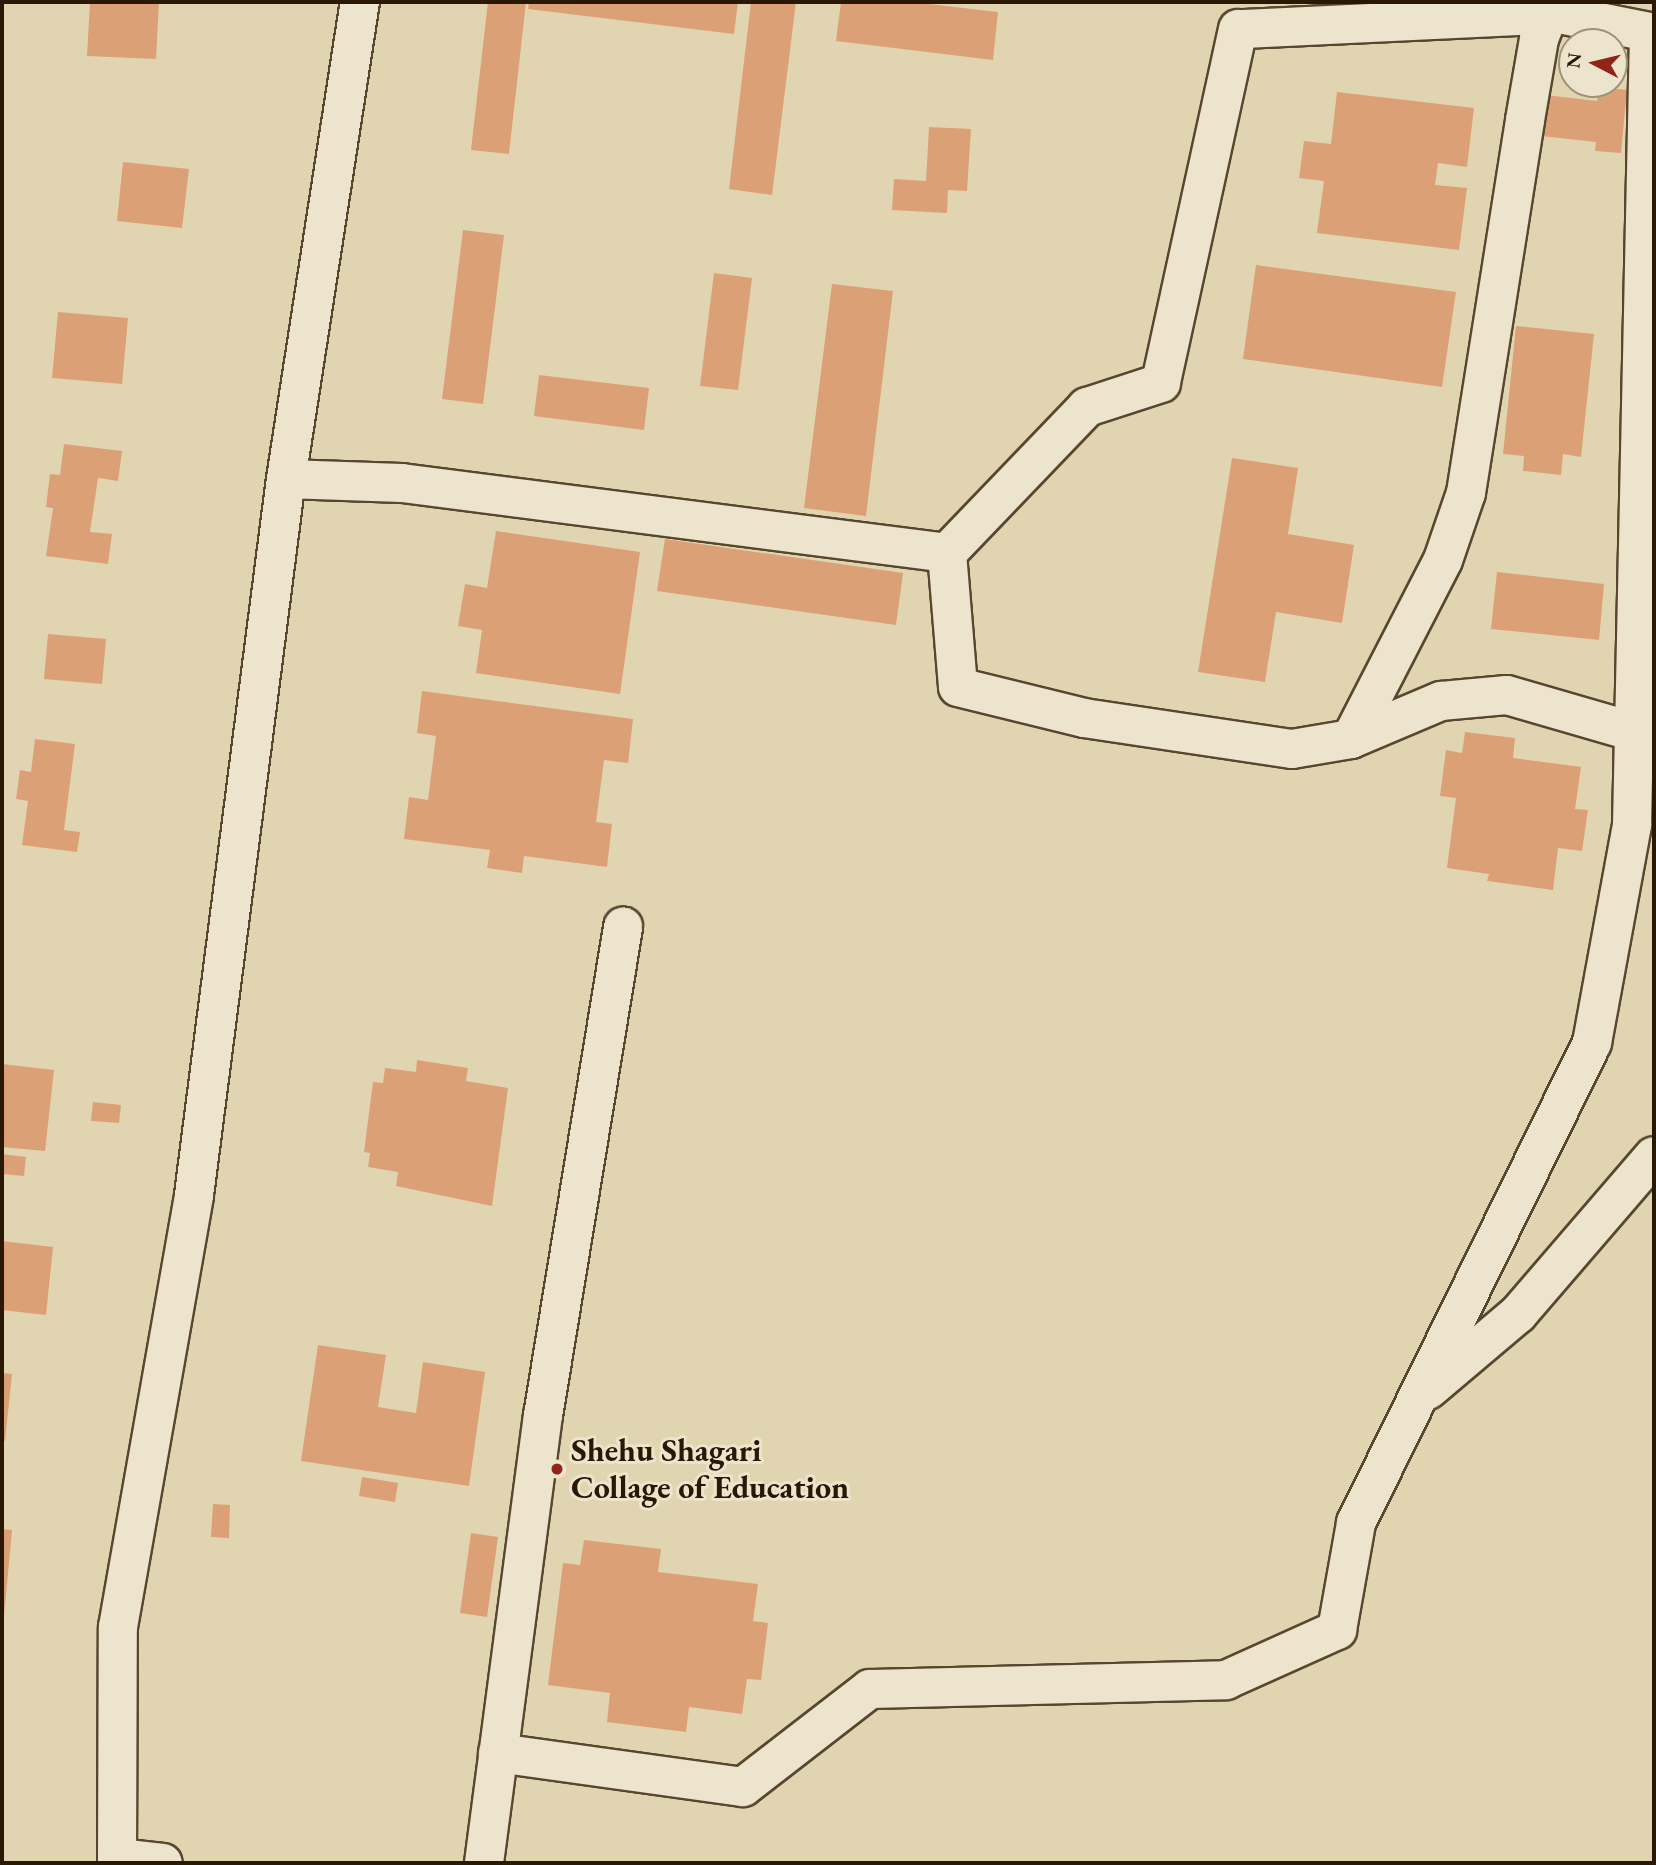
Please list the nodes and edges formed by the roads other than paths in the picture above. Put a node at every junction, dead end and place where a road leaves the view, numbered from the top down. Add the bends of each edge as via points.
1 (360, 2) edge
2 (1550, 8) edge
3 (1652, 32) edge
4 (286, 479) junction
5 (947, 553) junction
6 (1644, 732) edge
7 (1351, 739) junction
8 (623, 927) dead end
9 (1654, 1156) edge
10 (1416, 1400) junction
11 (498, 1753) junction
12 (117, 1861) edge
13 (163, 1863) edge
14 (484, 1863) edge

1 - 4 street
2 - 3 street
2 - 5 street via 1238,29 1161,383 1087,407
2 - 7 street via 1525,120 1465,493 1443,560
3 - 6 street
4 - 5 street via 402,484
4 - 12 street via 194,1195 118,1626
5 - 7 street via 958,687 1084,718 1292,749
6 - 7 street via 1507,695 1441,701
6 - 10 street via 1592,1043
8 - 11 street via 542,1416
9 - 10 street via 1518,1314
10 - 11 street via 1356,1523 1337,1630 1226,1680 870,1689 743,1787
11 - 14 street
12 - 13 street

